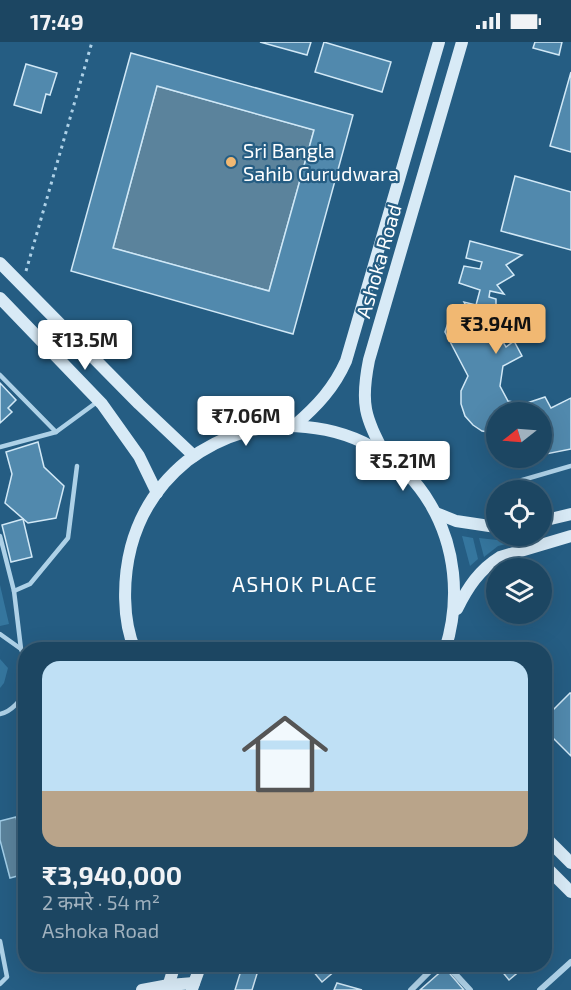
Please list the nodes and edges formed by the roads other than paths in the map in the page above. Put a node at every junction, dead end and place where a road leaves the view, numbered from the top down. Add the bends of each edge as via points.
1 (439, 42) edge
2 (462, 42) edge
3 (0, 263) edge
4 (0, 298) edge
5 (0, 375) edge
6 (99, 400) junction
7 (295, 426) junction
8 (56, 432) junction
9 (0, 447) edge
10 (194, 456) junction
11 (386, 456) junction
12 (77, 466) dead end
13 (571, 466) edge
14 (522, 480) edge
15 (157, 494) junction
16 (436, 513) junction
17 (571, 514) edge
18 (552, 519) edge
19 (552, 524) edge
20 (486, 526) edge
21 (0, 536) edge
22 (565, 537) edge
23 (14, 591) junction
24 (454, 614) junction
25 (0, 634) edge
26 (20, 642) edge
27 (133, 642) edge
28 (448, 642) edge
29 (18, 647) edge
30 (18, 701) edge
31 (0, 714) edge
32 (552, 844) edge
33 (571, 863) edge
34 (552, 873) edge
35 (571, 892) edge
36 (0, 941) edge
37 (571, 962) edge
38 (173, 972) edge
39 (198, 972) edge
40 (429, 972) edge
41 (453, 972) edge
42 (0, 984) edge
43 (168, 987) edge
44 (192, 988) edge
45 (142, 990) edge
46 (411, 990) edge
47 (470, 990) edge
48 (540, 990) edge

1 - 7 main road, Ashoka Road via 346,361 326,396
2 - 11 main road, Ashoka Road via 369,360 366,410
3 - 10 main road
4 - 6 main road
5 - 8 lane
6 - 8 lane
6 - 15 main road via 139,456
7 - 10 main road via 242,432
7 - 11 main road via 343,434
8 - 9 lane
10 - 15 main road
11 - 16 main road via 409,476
12 - 23 lane via 68,538 30,584
13 - 14 lane
15 - 27 main road via 134,537 128,561 126,610
16 - 20 main road
16 - 24 main road via 451,552 456,593
17 - 18 main road
19 - 22 main road
21 - 23 lane
22 - 24 main road via 494,561 473,580
23 - 26 lane
24 - 28 main road
25 - 29 lane
30 - 31 lane via 7,713
32 - 33 main road
34 - 35 main road
36 - 42 lane via 8,978
37 - 48 street
38 - 43 main road
39 - 44 main road
40 - 46 street
41 - 47 street
43 - 44 main road
43 - 45 main road

